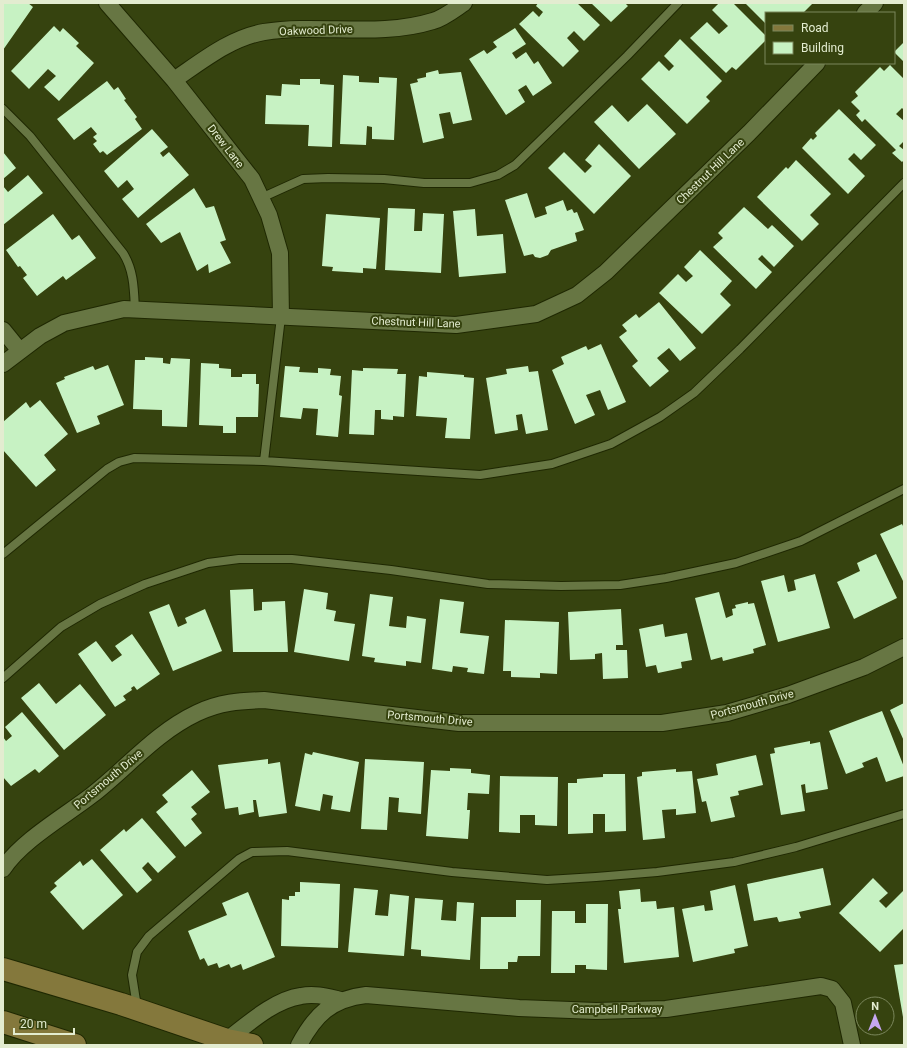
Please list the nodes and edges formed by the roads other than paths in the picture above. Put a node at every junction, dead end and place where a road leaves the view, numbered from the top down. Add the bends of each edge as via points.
1 (107, 3) edge
2 (464, 3) edge
3 (678, 3) edge
4 (874, 3) edge
5 (866, 12) edge
6 (816, 64) edge
7 (174, 80) junction
8 (3, 109) edge
9 (904, 183) edge
10 (261, 198) junction
11 (136, 310) junction
12 (281, 317) junction
13 (3, 330) edge
14 (20, 351) junction
15 (3, 364) edge
16 (264, 461) junction
17 (904, 489) edge
18 (3, 554) edge
19 (904, 647) edge
20 (3, 678) edge
21 (904, 814) edge
22 (3, 869) edge
23 (3, 969) edge
24 (341, 1000) junction
25 (137, 1009) junction
26 (3, 1022) edge
27 (227, 1040) junction
28 (75, 1045) edge
29 (252, 1045) edge
30 (299, 1045) edge
31 (852, 1045) edge

1 - 7 street, Drew Lane
2 - 7 street, Oakwood Drive via 434,21 388,29 305,28 263,32 224,46
3 - 10 lane via 515,165 498,175 470,183 304,179
4 - 5 street
6 - 12 street, Chestnut Hill Lane via 606,272 577,295 536,314 456,325
7 - 10 street, Drew Lane via 252,179
8 - 11 lane via 30,136 130,263
9 - 16 lane via 740,350 694,393 660,417 611,444 552,464 480,475
10 - 12 street, Drew Lane via 269,215 280,253
11 - 12 street, Chestnut Hill Lane
11 - 14 street, Chestnut Hill Lane via 124,309 64,323
12 - 16 lane
13 - 14 street
14 - 15 street, Chestnut Hill Lane
16 - 18 lane via 134,458 119,462
17 - 20 lane via 801,541 736,563 620,585 488,584 391,570 292,560 239,559 208,563 144,584 100,604 61,627
19 - 22 street, Portsmouth Drive via 864,668 788,695 727,713 662,722 459,722 264,700 234,701 197,713 166,730 93,794 23,847
21 - 25 lane via 796,847 734,862 596,878 547,880 452,872 287,851 252,852 239,859 155,931 137,952 132,976
23 - 25 main road
24 - 27 street, Campbell Parkway via 323,995 301,996 279,1004
24 - 30 street, Campbell Parkway via 317,1017
24 - 31 street, Campbell Parkway via 366,995 519,1008 596,1011 666,1009 821,986 832,988 843,1003
25 - 27 main road
26 - 28 main road
27 - 29 main road

